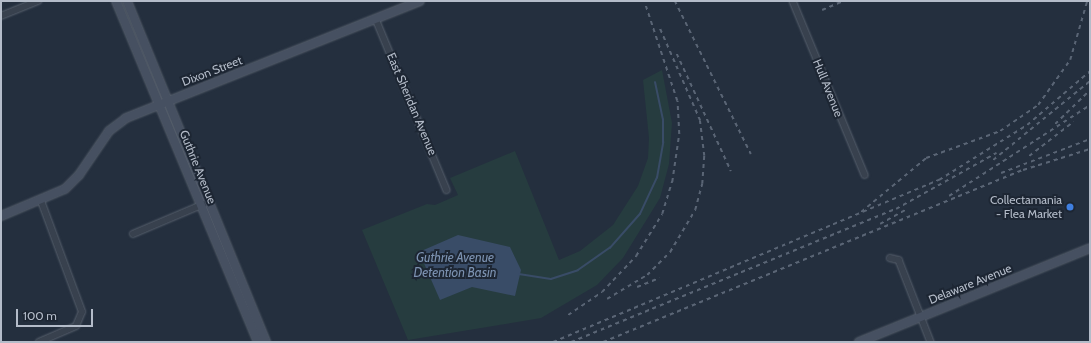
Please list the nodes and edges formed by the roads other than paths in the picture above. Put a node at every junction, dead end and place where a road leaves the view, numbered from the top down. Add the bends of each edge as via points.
1 (38, 1) edge
2 (116, 1) edge
3 (127, 1) edge
4 (420, 1) edge
5 (793, 1) edge
6 (1, 16) edge
7 (376, 19) junction
8 (168, 101) junction
9 (159, 105) junction
10 (865, 175) dead end
11 (447, 190) dead end
12 (41, 201) junction
13 (210, 202) junction
14 (200, 206) junction
15 (1, 216) edge
16 (133, 234) dead end
17 (1090, 248) edge
18 (890, 258) dead end
19 (921, 317) junction
20 (39, 342) edge
21 (258, 342) edge
22 (266, 342) edge
23 (859, 342) edge
24 (931, 342) edge

1 - 6 street
2 - 9 main road, Guthrie Avenue
3 - 8 main road, Guthrie Avenue
4 - 7 main road, Dixon Street
5 - 10 street, Hull Avenue
7 - 8 main road, Dixon Street
7 - 11 street, East Sheridan Avenue
8 - 9 main road, Dixon Street
8 - 13 main road, Guthrie Avenue
9 - 12 main road, Dixon Street via 126,118 109,131 79,175 65,189
9 - 14 main road, Guthrie Avenue
12 - 15 main road, Dixon Street
12 - 20 street via 80,307 81,319 73,328
13 - 14 street
13 - 22 main road, Guthrie Avenue
14 - 16 street
14 - 21 main road, Guthrie Avenue
17 - 19 main road, Delaware Avenue
18 - 19 street via 899,260
19 - 23 main road, Delaware Avenue
19 - 24 street

